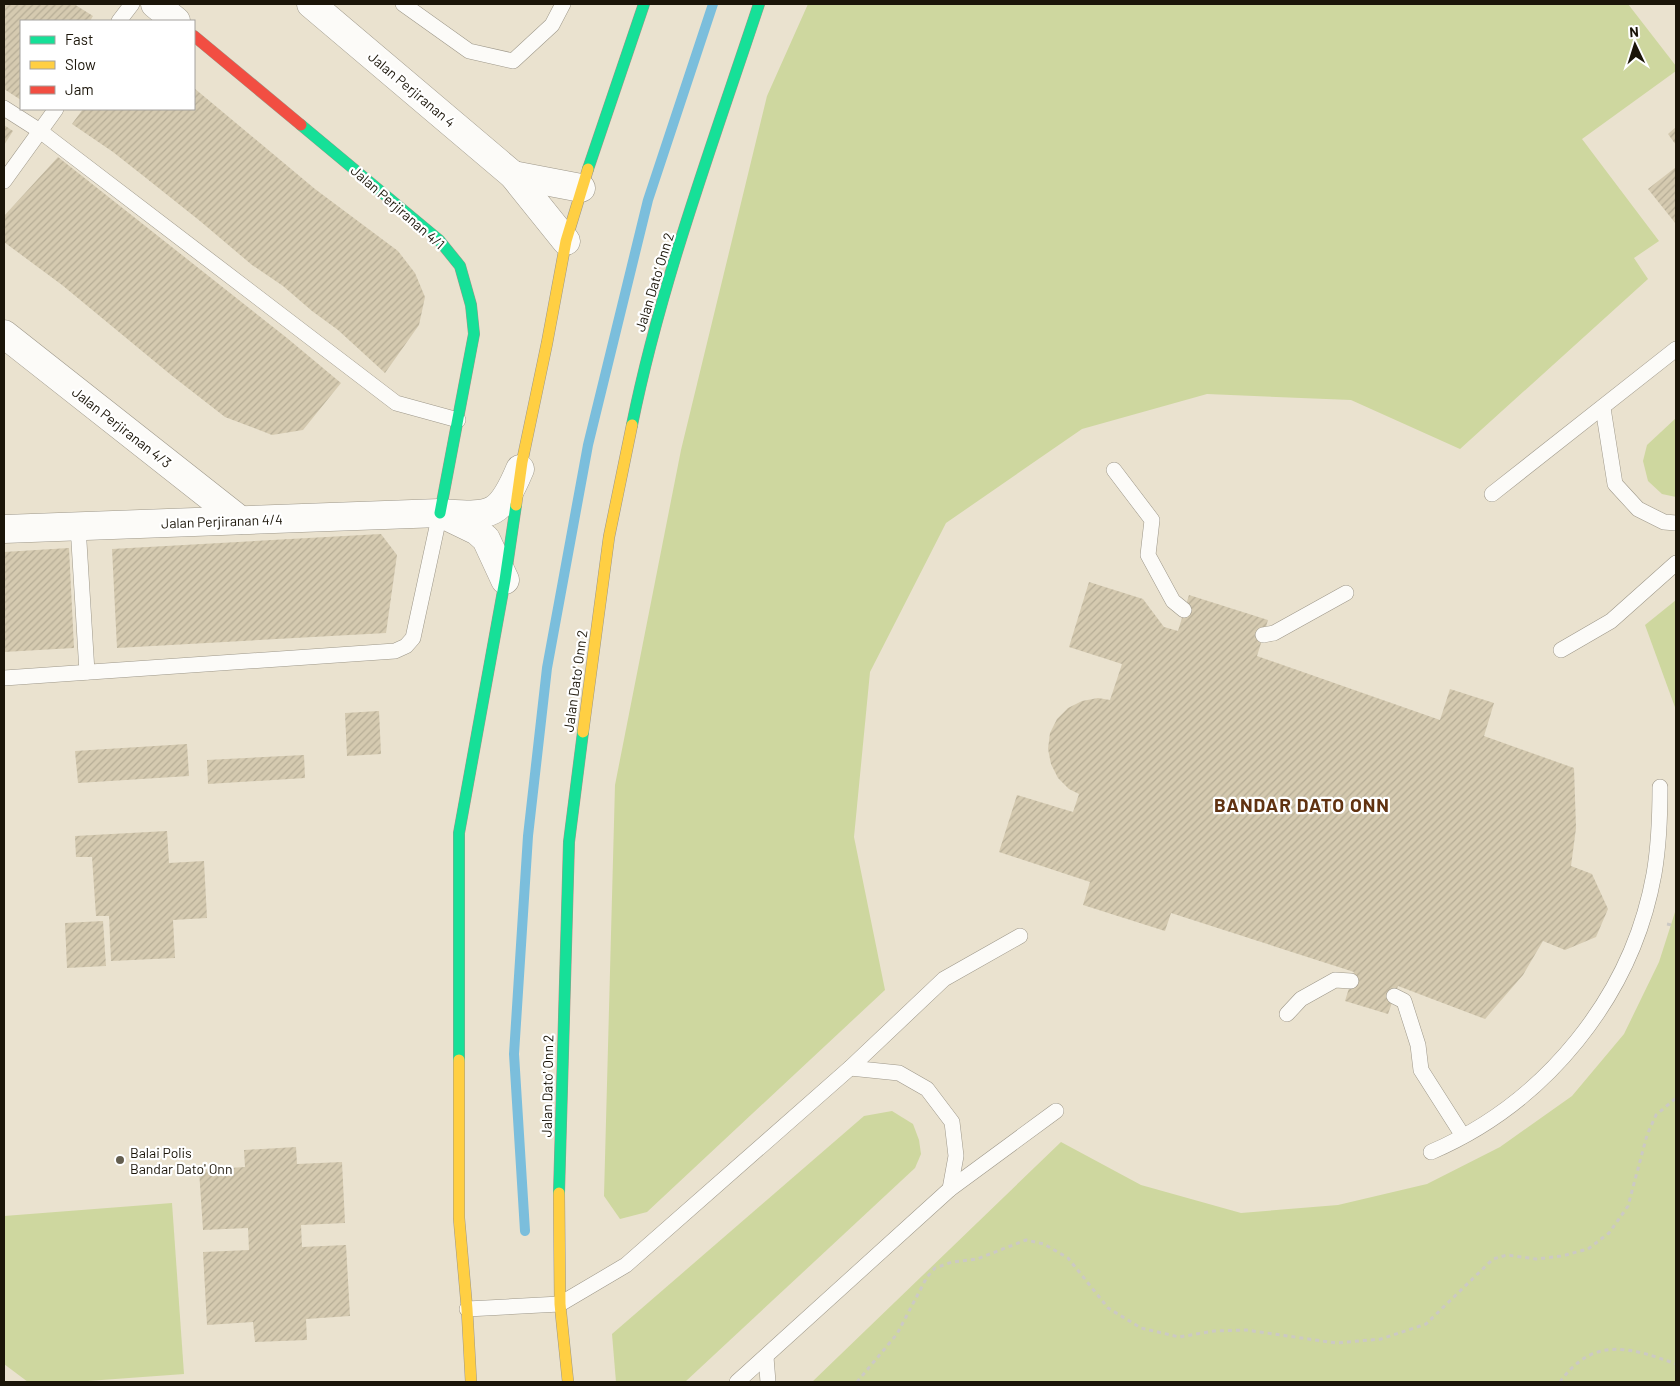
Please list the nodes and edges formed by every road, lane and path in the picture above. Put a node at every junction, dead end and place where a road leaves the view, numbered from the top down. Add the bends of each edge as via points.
1 (132, 4) edge
2 (155, 4) edge
3 (311, 4) edge
4 (403, 4) edge
5 (563, 4) edge
6 (644, 4) edge
7 (759, 4) edge
8 (120, 20) edge
9 (175, 20) edge
10 (195, 37) edge
11 (4, 108) edge
12 (55, 110) edge
13 (40, 131) junction
14 (513, 175) junction
15 (4, 181) edge
16 (581, 188) junction
17 (566, 241) junction
18 (4, 334) edge
19 (1676, 349) edge
20 (1603, 408) junction
21 (458, 420) junction
22 (522, 462) junction
23 (1114, 470) dead end
24 (1492, 494) dead end
25 (440, 513) junction
26 (240, 520) junction
27 (1676, 523) edge
28 (78, 526) junction
29 (4, 529) edge
30 (1676, 563) edge
31 (505, 580) junction
32 (1346, 593) dead end
33 (1184, 610) dead end
34 (1263, 635) dead end
35 (1562, 650) dead end
36 (87, 672) junction
37 (4, 678) edge
38 (1660, 787) dead end
39 (1020, 936) dead end
40 (1352, 981) dead end
41 (1394, 996) dead end
42 (1287, 1014) dead end
43 (850, 1068) junction
44 (1676, 1098) edge
45 (1056, 1111) dead end
46 (1463, 1136) junction
47 (1431, 1152) dead end
48 (950, 1188) junction
49 (560, 1304) junction
50 (467, 1309) junction
51 (766, 1357) junction
52 (1676, 1364) edge
53 (471, 1382) edge
54 (568, 1382) edge
55 (737, 1382) edge
56 (768, 1382) edge
57 (857, 1382) edge
58 (1560, 1382) edge

1 - 8 lane
2 - 9 street
3 - 14 street, Jalan Perjiranan 4
4 - 5 lane via 469,51 513,61 552,25
6 - 16 main road
7 - 49 main road, Jalan Dato' Onn 2 via 643,370 609,537 569,842 558,1222
10 - 21 main road, Jalan Perjiranan 4/1 via 439,240 460,266 474,334
11 - 13 lane
12 - 13 lane
13 - 15 lane
13 - 21 lane via 396,403
14 - 16 street, Jalan Perjiranan 4
14 - 17 street, Jalan Perjiranan 4
16 - 17 main road
17 - 22 main road
18 - 26 street, Jalan Perjiranan 4/3
19 - 20 lane
20 - 24 lane
20 - 27 lane via 1615,484 1638,509 1664,522
21 - 25 main road, Jalan Perjiranan 4/1
22 - 25 street, Jalan Perjiranan 4/4 via 510,492 501,505 490,512 472,515
22 - 31 main road
23 - 33 lane via 1152,520 1148,555 1173,602
25 - 26 street, Jalan Perjiranan 4/4
25 - 31 street via 477,531 486,540
25 - 36 lane, Jalan Perjiranan 4/1 via 413,638 395,651
26 - 28 street, Jalan Perjiranan 4/4
28 - 29 street, Jalan Perjiranan 4/4
28 - 36 lane
30 - 35 lane via 1611,621
31 - 50 main road via 459,833 459,1218
32 - 34 lane via 1274,633
36 - 37 lane
38 - 46 lane via 1660,831 1646,909 1628,958 1608,997 1584,1034 1555,1067 1523,1097
39 - 43 lane via 944,979
40 - 42 lane via 1335,980 1301,999
41 - 46 lane via 1404,1001 1418,1045 1421,1070
43 - 48 lane via 898,1073 927,1090 952,1122 956,1156
43 - 49 lane via 626,1265
44 - 57 path via 1656,1115 1647,1135 1628,1206 1609,1233 1588,1249 1562,1256 1536,1259 1507,1255 1493,1259 1426,1324 1381,1339 1336,1343 1246,1330 1179,1337 1141,1328 1108,1308 1068,1258 1044,1244 1026,1240 977,1259 935,1268 897,1334
45 - 48 lane
46 - 47 lane
48 - 51 lane
49 - 50 lane
49 - 54 main road, Jalan Dato' Onn 2
50 - 53 main road
51 - 55 lane
51 - 56 lane
52 - 58 path via 1644,1352 1609,1348 1582,1358

